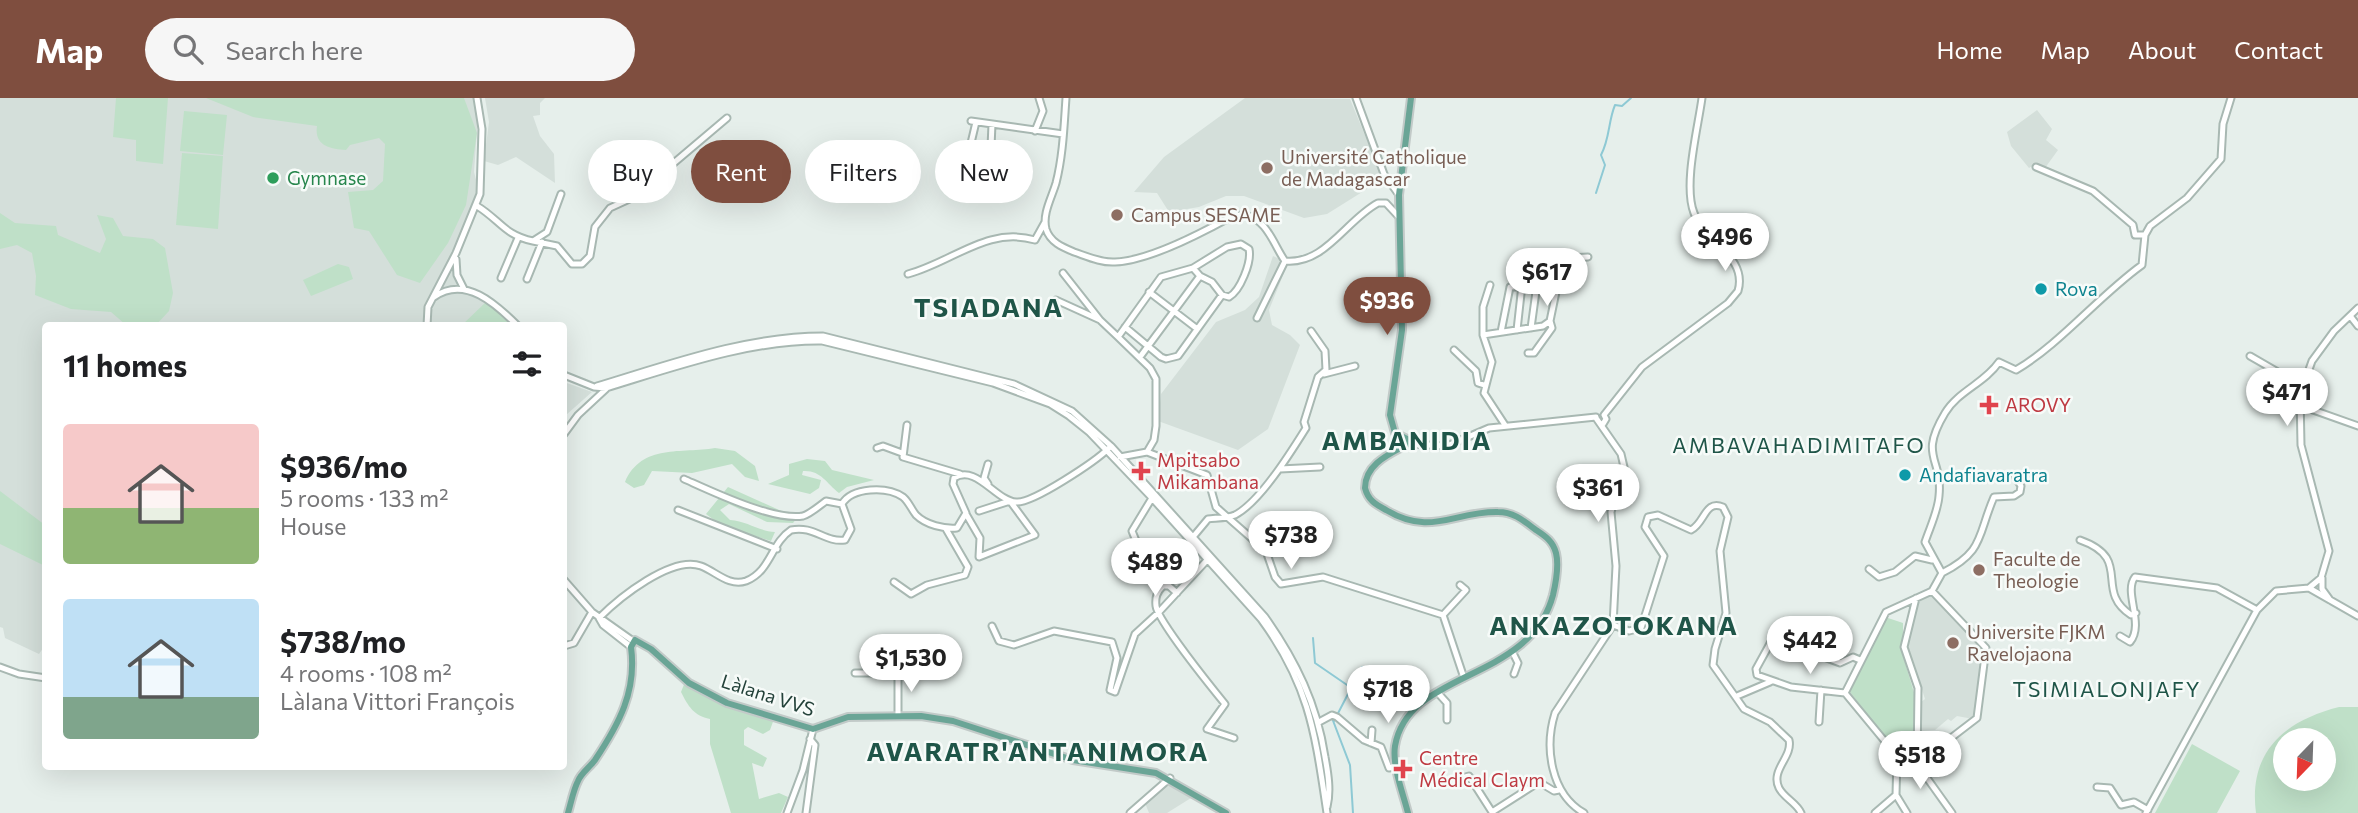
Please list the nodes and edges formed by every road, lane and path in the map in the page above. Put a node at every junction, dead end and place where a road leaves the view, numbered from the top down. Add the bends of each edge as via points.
1 (477, 98) edge
2 (1039, 98) edge
3 (1066, 98) edge
4 (1356, 98) edge
5 (1411, 98) edge
6 (1702, 98) edge
7 (2231, 98) edge
8 (727, 118) dead end
9 (992, 124) junction
10 (1035, 131) junction
11 (1063, 134) junction
12 (971, 140) edge
13 (991, 140) edge
14 (2036, 167) dead end
15 (561, 194) dead end
16 (1399, 195) junction
17 (477, 206) junction
18 (1400, 220) junction
19 (1045, 222) junction
20 (2145, 236) junction
21 (518, 238) junction
22 (533, 241) junction
23 (542, 242) junction
24 (457, 253) junction
25 (1588, 257) dead end
26 (1285, 261) junction
27 (1193, 268) junction
28 (1063, 273) dead end
29 (908, 274) dead end
30 (1200, 276) junction
31 (501, 278) dead end
32 (527, 279) dead end
33 (1537, 284) junction
34 (1490, 285) dead end
35 (1522, 285) junction
36 (1557, 287) junction
37 (464, 289) junction
38 (1149, 292) junction
39 (1222, 295) junction
40 (432, 299) junction
41 (1056, 300) dead end
42 (2358, 308) edge
43 (1173, 309) junction
44 (2351, 317) junction
45 (1257, 318) dead end
46 (1100, 320) junction
47 (1550, 321) junction
48 (427, 322) edge
49 (514, 322) edge
50 (2358, 326) edge
51 (1125, 327) junction
52 (1196, 328) junction
53 (1531, 328) junction
54 (1517, 330) junction
55 (1311, 331) dead end
56 (1501, 332) junction
57 (1483, 335) junction
58 (1118, 337) junction
59 (1148, 347) junction
60 (1454, 350) dead end
61 (1528, 353) dead end
62 (2250, 356) dead end
63 (1140, 357) junction
64 (1355, 366) dead end
65 (1324, 374) junction
66 (567, 376) edge
67 (613, 382) junction
68 (1484, 385) junction
69 (2302, 386) junction
70 (594, 387) junction
71 (606, 388) junction
72 (2299, 405) junction
73 (1604, 415) junction
74 (1596, 418) junction
75 (1603, 424) junction
76 (907, 425) dead end
77 (1504, 425) junction
78 (2358, 426) edge
79 (567, 431) edge
80 (1403, 443) junction
81 (877, 448) dead end
82 (1109, 449) junction
83 (1147, 452) junction
84 (902, 453) junction
85 (1120, 457) junction
86 (988, 464) dead end
87 (1320, 467) dead end
88 (1280, 469) junction
89 (960, 474) junction
90 (2014, 475) dead end
91 (684, 479) dead end
92 (993, 489) junction
93 (1152, 498) junction
94 (1010, 501) junction
95 (842, 504) junction
96 (678, 510) dead end
97 (979, 511) dead end
98 (966, 513) junction
99 (1227, 516) junction
100 (946, 529) junction
101 (1193, 537) junction
102 (2080, 540) dead end
103 (777, 549) junction
104 (1143, 558) dead end
105 (1209, 558) junction
106 (1934, 561) junction
107 (1869, 569) dead end
108 (1942, 573) junction
109 (2321, 575) junction
110 (894, 582) dead end
111 (567, 583) edge
112 (1460, 585) dead end
113 (2309, 588) junction
114 (1932, 591) junction
115 (1177, 593) junction
116 (1916, 598) junction
117 (2331, 601) junction
118 (615, 603) junction
119 (2257, 610) junction
120 (592, 612) junction
121 (1159, 612) junction
122 (2136, 613) junction
123 (1443, 615) junction
124 (601, 616) junction
125 (2358, 616) edge
126 (613, 625) junction
127 (1613, 625) junction
128 (992, 626) dead end
129 (1834, 630) dead end
130 (2120, 636) dead end
131 (1772, 640) dead end
132 (632, 644) junction
133 (567, 645) edge
134 (1513, 653) junction
135 (1860, 660) junction
136 (0, 667) edge
137 (855, 673) dead end
138 (1514, 674) dead end
139 (42, 677) edge
140 (1464, 678) junction
141 (1773, 681) junction
142 (1821, 690) junction
143 (1437, 692) junction
144 (1845, 693) junction
145 (1737, 696) junction
146 (898, 715) junction
147 (1447, 720) dead end
148 (1319, 722) junction
149 (1819, 722) dead end
150 (813, 729) junction
151 (1372, 730) dead end
152 (1234, 738) dead end
153 (810, 739) junction
154 (1371, 743) junction
155 (1897, 756) junction
156 (1917, 764) junction
157 (1397, 767) junction
158 (1170, 778) junction
159 (1461, 778) dead end
160 (2097, 787) dead end
161 (1559, 790) junction
162 (1896, 795) junction
163 (1327, 811) edge
164 (2147, 811) edge
165 (568, 813) edge
166 (787, 813) edge
167 (806, 813) edge
168 (1130, 813) edge
169 (1226, 813) edge
170 (1408, 813) edge
171 (1584, 813) edge
172 (1801, 813) edge
173 (1875, 813) edge
174 (1907, 813) edge
175 (1952, 813) edge

1 - 17 street via 482,129
2 - 10 street via 1043,111
3 - 11 street
4 - 16 street via 1384,174
5 - 16 main road
6 - 73 street via 1691,203 1702,226 1737,267 1738,291 1642,367
7 - 20 street via 2223,124 2221,159
8 - 23 street via 647,191 610,208 596,228 590,256 582,264 572,264 557,246
9 - 10 street
9 - 12 street via 973,121
9 - 13 street
10 - 11 street
11 - 19 street
14 - 20 street via 2093,191 2133,225 2135,234
15 - 22 street via 547,232
16 - 18 main road
17 - 21 street
17 - 24 street
18 - 26 street via 1386,204 1378,203 1315,256
18 - 80 main road via 1402,330 1390,415
19 - 26 street via 1046,232 1063,248 1115,262 1181,242 1245,215 1270,233
19 - 29 street via 1035,240 1020,235 989,238
20 - 106 street via 2142,265 2031,362 2016,370 1999,362 1953,401 1932,438 1940,493 1925,542
21 - 22 street
21 - 31 street
22 - 23 street
23 - 32 street
24 - 37 street via 454,267
24 - 40 street
25 - 36 street via 1569,258 1565,282
26 - 45 street
27 - 30 street
27 - 38 street via 1167,272
27 - 39 street via 1227,247 1246,246 1249,261 1234,294
28 - 46 street
30 - 39 street
30 - 43 street
33 - 35 street
33 - 36 street
33 - 53 street
34 - 57 street via 1483,307
35 - 54 street
35 - 56 street via 1508,290
36 - 47 street
37 - 40 street via 453,288
37 - 49 street via 499,307
38 - 43 street
38 - 51 street
39 - 52 street
40 - 48 street
41 - 46 street
42 - 44 street
43 - 52 street
43 - 59 street
44 - 50 street
44 - 69 street via 2320,350
46 - 58 street
47 - 53 street
47 - 61 street via 1552,328 1534,353
51 - 58 street
51 - 59 street
52 - 59 street via 1175,358 1166,359
53 - 54 street
54 - 56 street
55 - 65 street via 1327,357
56 - 57 street
57 - 68 street via 1492,362
58 - 63 street
59 - 63 street
60 - 68 street
62 - 69 street
63 - 83 street via 1156,379 1156,426
64 - 65 street
65 - 88 street via 1318,377 1306,428
66 - 70 street
67 - 70 street
67 - 71 street
67 - 82 street via 756,342 823,336 1014,384 1072,411
68 - 77 street via 1484,393
69 - 72 street
70 - 71 street
71 - 79 street
71 - 82 street via 755,347 822,341 1024,394 1069,416
72 - 78 street
72 - 109 street via 2301,445 2329,551
73 - 74 street
73 - 75 street
74 - 75 street
74 - 77 street
75 - 127 street via 1624,467 1611,512 1616,566
76 - 84 street
77 - 80 street via 1447,446
80 - 134 main road via 1367,477 1366,493 1376,504 1404,519 1426,524 1488,513 1510,514 1549,539 1556,550 1554,588 1546,614 1534,634
81 - 84 street
82 - 85 street
82 - 93 street
82 - 94 street via 1079,472 1024,502
83 - 85 street
83 - 99 street via 1207,475 1214,504
84 - 89 street via 905,458
85 - 101 street
86 - 92 street via 984,478
87 - 88 street
88 - 99 street via 1244,508
89 - 92 street
89 - 98 street via 953,484
90 - 108 street via 2020,492 1994,496 1974,551
91 - 95 street via 727,499 788,515 804,516 825,501
92 - 94 street
93 - 104 street via 1132,531
93 - 105 street
94 - 97 street
94 - 98 street via 1035,536 979,557 980,538
95 - 100 street via 849,496 868,490 894,493 922,519
95 - 103 street via 851,529 845,540 804,527 786,533
96 - 103 street
98 - 100 street via 957,528
99 - 101 street via 1208,519
99 - 123 street via 1266,551 1282,584 1323,577
100 - 110 street via 968,568 965,575 911,594
101 - 105 street
102 - 122 street via 2101,549 2112,565 2114,598 2131,615
103 - 118 street via 760,573 745,581 727,580 700,566 680,564
105 - 115 street
105 - 148 street via 1282,640
105 - 163 street via 1278,641 1296,677 1313,722
106 - 107 street via 1915,556 1895,572 1879,577
106 - 108 street
108 - 114 street
109 - 113 street
109 - 117 street via 2322,589
111 - 120 street
112 - 123 street via 1466,590
113 - 117 street
113 - 119 street via 2276,591
114 - 116 street
114 - 156 street via 1982,642 1986,656 1978,718
115 - 121 street
115 - 121 street via 1166,585 1158,591
116 - 135 street via 1886,612
116 - 156 street via 1904,647 1917,688
117 - 125 street
118 - 124 street
118 - 126 street via 610,617
119 - 122 street via 2217,588 2139,576 2132,582
119 - 164 street
120 - 124 street
120 - 133 street via 574,643
121 - 128 street via 1133,637 1113,693 1117,658 1112,642 1054,631 1014,645 999,641
121 - 152 street via 1225,704 1207,729
122 - 130 street via 2132,640
123 - 140 street
124 - 126 street
124 - 132 street via 599,621
126 - 132 street
127 - 145 street via 1629,631 1641,628 1652,585 1664,561 1646,531 1648,517 1658,515 1691,530 1699,526 1710,507 1721,505 1728,517 1720,551 1726,610 1713,665
127 - 161 street via 1550,726
129 - 135 street via 1799,646 1840,663 1853,657
131 - 141 street via 1756,669 1757,675
132 - 150 main road, Làlana VVS via 651,649 689,682 727,703
132 - 165 main road via 631,690 624,709 578,780
134 - 138 street via 1518,663
134 - 140 main road
135 - 144 street
136 - 139 street
137 - 146 street via 898,673
140 - 143 main road
141 - 142 street
141 - 145 street
142 - 144 street
142 - 149 street
143 - 147 street via 1447,703
143 - 157 main road via 1415,708 1398,734 1394,748
144 - 155 street
145 - 172 street via 1744,709 1770,722 1789,740 1777,779 1779,788
146 - 150 main road, Làlana VVS via 848,717
146 - 158 main road, Làlana VVS via 953,721 1073,760
148 - 154 street via 1333,716
148 - 163 street via 1328,774
150 - 153 street
151 - 154 street
153 - 166 street
153 - 167 street via 816,745
154 - 157 street via 1381,747 1389,768
155 - 156 street
155 - 162 street
156 - 175 street
157 - 170 main road
158 - 168 street
158 - 169 main road, Làlana VVS
159 - 161 street via 1469,776 1490,812 1539,782
160 - 164 street via 2110,788 2121,805 2134,802
161 - 171 street
162 - 173 street
162 - 174 street

